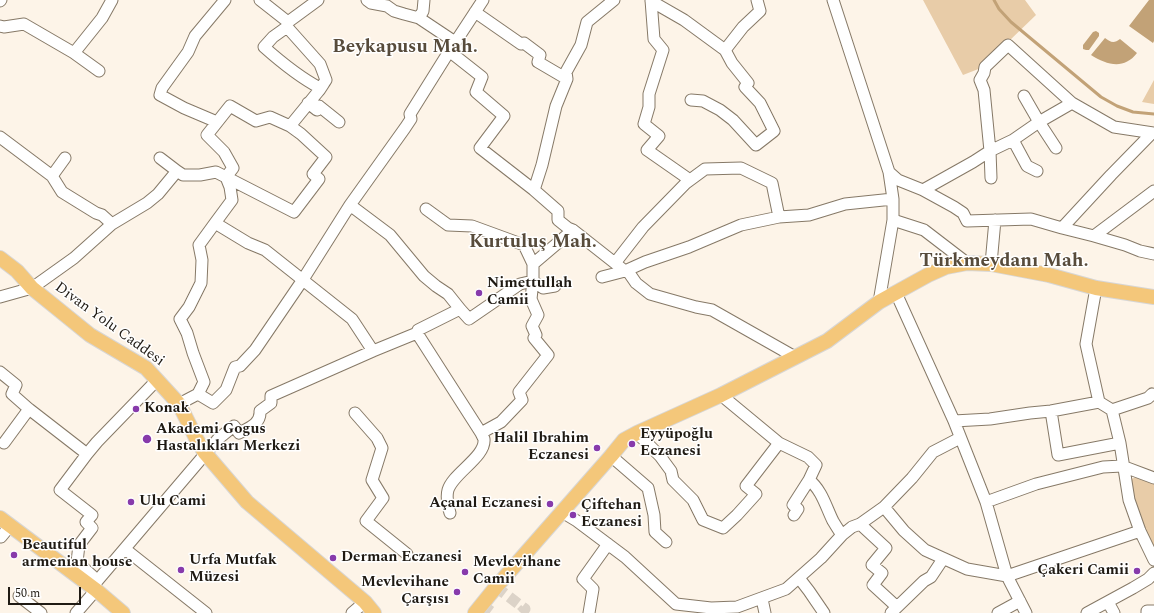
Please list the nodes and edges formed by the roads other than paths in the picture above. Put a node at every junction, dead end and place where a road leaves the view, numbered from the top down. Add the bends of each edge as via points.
1 (112, 0) edge
2 (225, 0) edge
3 (260, 0) edge
4 (318, 0) edge
5 (367, 0) edge
6 (424, 0) edge
7 (482, 0) edge
8 (614, 0) edge
9 (757, 0) edge
10 (833, 0) edge
11 (651, 1) edge
12 (475, 12) junction
13 (419, 18) junction
14 (288, 24) junction
15 (0, 26) edge
16 (452, 46) junction
17 (725, 50) junction
18 (74, 53) junction
19 (99, 71) dead end
20 (567, 79) junction
21 (320, 88) junction
22 (1024, 96) dead end
23 (691, 100) dead end
24 (308, 103) junction
25 (1072, 103) junction
26 (217, 122) junction
27 (339, 122) dead end
28 (1038, 122) junction
29 (290, 126) junction
30 (1153, 133) edge
31 (0, 137) edge
32 (1013, 140) junction
33 (1056, 148) dead end
34 (990, 151) junction
35 (65, 158) dead end
36 (160, 158) dead end
37 (177, 171) junction
38 (1037, 171) dead end
39 (889, 172) junction
40 (52, 176) junction
41 (226, 177) junction
42 (991, 178) dead end
43 (690, 180) junction
44 (534, 190) junction
45 (923, 190) junction
46 (1154, 191) edge
47 (893, 199) junction
48 (350, 205) junction
49 (426, 209) dead end
50 (779, 217) junction
51 (893, 220) junction
52 (995, 220) junction
53 (214, 223) junction
54 (112, 224) junction
55 (1062, 228) junction
56 (573, 230) junction
57 (1094, 236) junction
58 (1154, 254) edge
59 (0, 258) edge
60 (615, 263) junction
61 (967, 263) junction
62 (533, 264) junction
63 (992, 264) junction
64 (626, 270) junction
65 (602, 277) dead end
66 (302, 280) junction
67 (533, 281) junction
68 (555, 286) dead end
69 (32, 288) junction
70 (1096, 288) junction
71 (896, 293) junction
72 (0, 297) edge
73 (1154, 297) edge
74 (879, 302) junction
75 (460, 309) junction
76 (416, 333) junction
77 (373, 351) junction
78 (795, 358) junction
79 (0, 372) edge
80 (157, 380) junction
81 (1153, 393) edge
82 (198, 394) junction
83 (722, 395) junction
84 (1099, 402) junction
85 (179, 404) junction
86 (29, 409) junction
87 (1112, 410) junction
88 (1051, 411) junction
89 (354, 413) dead end
90 (954, 421) junction
91 (481, 433) junction
92 (637, 433) junction
93 (960, 438) junction
94 (4, 443) dead end
95 (779, 443) junction
96 (1120, 443) junction
97 (206, 453) junction
98 (87, 454) junction
99 (611, 456) junction
100 (1122, 466) junction
101 (1154, 478) edge
102 (809, 480) junction
103 (986, 502) junction
104 (884, 507) junction
105 (450, 512) dead end
106 (562, 512) junction
107 (794, 515) dead end
108 (5, 522) edge
109 (860, 524) junction
110 (1140, 530) junction
111 (842, 535) junction
112 (1, 537) dead end
113 (666, 542) dead end
114 (608, 544) junction
115 (125, 549) junction
116 (407, 554) dead end
117 (943, 559) junction
118 (1154, 560) edge
119 (1154, 573) edge
120 (1007, 576) junction
121 (799, 578) junction
122 (95, 585) junction
123 (19, 596) dead end
124 (762, 599) junction
125 (1020, 601) junction
126 (365, 602) junction
127 (1108, 602) junction
128 (675, 608) edge
129 (894, 610) edge
130 (1154, 610) edge
131 (41, 613) edge
132 (76, 613) edge
133 (123, 613) edge
134 (206, 613) edge
135 (352, 613) edge
136 (374, 613) edge
137 (475, 613) edge
138 (589, 613) edge
139 (765, 613) edge
140 (824, 613) edge
141 (998, 613) edge
142 (1026, 613) edge
143 (1087, 613) edge
144 (1114, 613) edge
145 (1147, 613) edge

1 - 18 street via 102,18
2 - 26 street via 195,36 188,52 160,94
3 - 14 street
4 - 14 street
5 - 13 street
6 - 13 street
7 - 12 street
8 - 20 street via 587,22 580,45 566,72
9 - 17 street via 760,11
10 - 39 street
11 - 17 street via 684,20
11 - 43 street via 654,39 664,50 649,94 649,107 644,124 659,136 648,150
12 - 16 street
12 - 20 street via 540,54 538,62
13 - 16 street
14 - 21 street via 320,64 326,80
14 - 21 street via 264,47 292,71
15 - 18 street via 24,24
16 - 44 street via 482,77 476,92 504,116 480,148
16 - 48 street via 410,114 411,119
17 - 23 street via 748,83 745,87 760,103 774,131 756,145 734,120 720,110 703,101
18 - 19 street
20 - 44 street via 556,106
21 - 24 street
22 - 28 street
24 - 27 street via 317,110 319,106
24 - 29 street
25 - 28 street
25 - 30 street via 1114,127
25 - 34 street via 1008,45 985,67 980,80 984,90
26 - 29 street via 230,106 256,121 270,117
26 - 41 street via 207,135 224,152 233,168
28 - 32 street
28 - 33 street
29 - 41 street via 326,157 313,174 319,179 294,212
30 - 55 street
31 - 40 street
32 - 34 street
32 - 38 street via 1026,166
34 - 42 street
34 - 45 street
35 - 40 street
36 - 37 street
37 - 41 street via 183,175 214,172
37 - 54 street via 147,203
39 - 45 street via 898,180
39 - 47 street
40 - 54 street via 62,192 102,215
41 - 53 street via 232,200
43 - 50 street via 705,169 741,168 772,183
43 - 60 street via 643,227
44 - 56 street via 558,211 558,220
45 - 52 street via 964,213 967,221
46 - 57 street
47 - 50 street via 845,204 809,215
47 - 51 street
48 - 66 street
48 - 75 street via 390,235 424,276 448,294
49 - 62 street via 448,225 472,226 524,245
50 - 64 street via 741,225
51 - 61 street via 924,230
51 - 74 street
52 - 55 street via 1032,219
52 - 63 street
53 - 66 street via 265,250
53 - 82 street via 199,245 202,260 201,283 180,319 204,382
54 - 69 street via 74,258
55 - 57 street
56 - 60 street
56 - 62 street
57 - 58 street
59 - 69 main road, Divan Yolu Caddesi via 17,271
60 - 64 street
61 - 63 main road
61 - 71 main road via 946,267
62 - 67 street
63 - 70 main road via 1049,275
64 - 65 street
64 - 78 street via 636,283 650,294 712,310
66 - 77 street via 352,319
66 - 82 street via 255,350 240,366 235,367 226,390 213,404
67 - 68 street via 543,288
67 - 75 street via 520,284 469,319
67 - 91 street via 531,300 538,315 532,326 536,335 534,338 548,355 519,392 522,400 501,422
69 - 72 street
69 - 80 main road, Divan Yolu Caddesi via 90,335 146,368
70 - 73 main road
70 - 84 street via 1086,344
71 - 74 main road
71 - 90 street
74 - 78 main road via 827,341
75 - 76 street
76 - 77 street
76 - 91 street
77 - 97 street via 271,396 271,403 260,411 261,416 254,425 239,433 234,426
78 - 83 main road
79 - 86 street via 16,385 12,394
80 - 85 main road, Divan Yolu Caddesi
80 - 98 street
81 - 87 street via 1148,398
82 - 85 street
83 - 92 main road
83 - 95 street
84 - 87 street
84 - 88 street
85 - 97 main road, Divan Yolu Caddesi
86 - 94 street
86 - 98 street
87 - 96 street
88 - 90 street
88 - 96 street via 1058,455
89 - 116 street via 382,448 372,480 383,498 366,521
90 - 93 street
91 - 105 street via 484,439 479,454 454,479 448,490
92 - 95 street via 660,456 674,480 693,500 704,520 723,528 756,494 746,486
92 - 99 main road via 624,440
93 - 103 street
93 - 104 street via 933,452
95 - 102 street via 808,457 816,465
96 - 100 street
97 - 115 street
97 - 126 main road, Divan Yolu Caddesi via 247,502
98 - 122 street via 60,490 92,515 86,522 92,528 79,545 77,562
99 - 106 main road
99 - 113 street via 648,488 655,532
100 - 101 street
100 - 103 street via 1103,467 1036,484
100 - 110 street via 1129,500
102 - 107 street via 793,505 798,509
102 - 111 street via 814,484
103 - 120 street
104 - 109 street
104 - 117 street via 904,531 925,550
106 - 114 street
106 - 137 main road
108 - 112 street
108 - 122 main road
109 - 111 street
109 - 129 street via 886,548 872,565 882,573 873,586
110 - 118 street
110 - 120 street
111 - 121 street
114 - 128 street via 625,557
114 - 138 street via 583,579 593,589
115 - 122 street
115 - 134 street
117 - 120 street via 967,569
117 - 129 street via 931,577
119 - 127 street
120 - 125 street
121 - 124 street via 786,590
121 - 140 street
122 - 132 street
122 - 133 main road
123 - 131 street
124 - 128 street via 737,607
124 - 139 street
125 - 141 street
125 - 142 street
126 - 135 street
126 - 136 main road, Divan Yolu Caddesi
127 - 143 street
127 - 144 street
130 - 145 street

